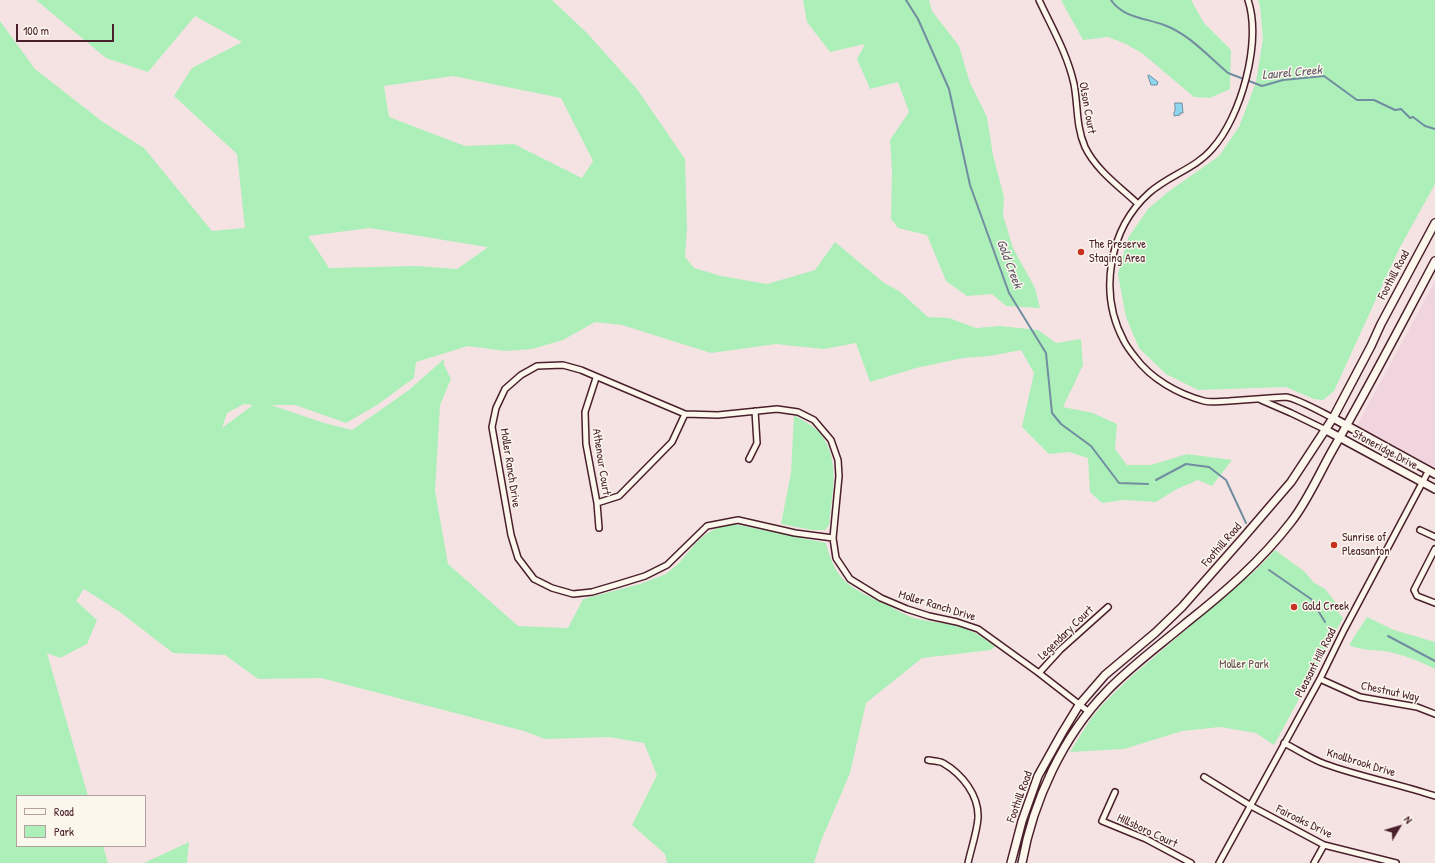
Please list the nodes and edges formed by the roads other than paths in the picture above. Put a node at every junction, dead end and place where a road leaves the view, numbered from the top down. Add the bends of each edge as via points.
1 (1039, 0) edge
2 (1248, 0) edge
3 (1138, 204) junction
4 (1435, 225) edge
5 (1435, 261) edge
6 (596, 378) junction
7 (1258, 399) junction
8 (755, 411) junction
9 (685, 414) junction
10 (1333, 418) junction
11 (1347, 426) junction
12 (1326, 430) junction
13 (1340, 438) junction
14 (749, 459) dead end
15 (1432, 472) edge
16 (1423, 482) junction
17 (1435, 489) edge
18 (597, 503) junction
19 (598, 528) dead end
20 (1420, 530) dead end
21 (1435, 537) edge
22 (833, 538) junction
23 (1435, 549) edge
24 (1435, 603) edge
25 (1108, 607) dead end
26 (1039, 673) junction
27 (1320, 679) junction
28 (1079, 705) junction
29 (1089, 712) junction
30 (1435, 714) edge
31 (1284, 743) junction
32 (928, 760) dead end
33 (1204, 777) dead end
34 (1115, 792) dead end
35 (1435, 796) edge
36 (1251, 806) junction
37 (1324, 845) junction
38 (968, 863) edge
39 (1011, 863) edge
40 (1022, 863) edge
41 (1191, 863) edge
42 (1219, 863) edge
43 (1314, 863) edge
44 (1396, 863) edge

1 - 3 street, Olson Court via 1065,53 1074,85 1078,122 1085,146 1095,164
2 - 3 street via 1253,22 1250,59 1241,99 1228,126 1212,150 1198,162 1150,192
3 - 7 street via 1121,231 1112,256 1111,301 1124,342 1152,375 1183,394 1205,401
4 - 10 main road, Foothill Road
5 - 11 main road, Foothill Road
6 - 9 street, Moller Ranch Drive
6 - 18 street, Athenour Court via 585,412 586,444
6 - 22 street, Moller Ranch Drive via 581,370 563,366 537,366 521,375 506,389 496,408 492,427 511,535 518,558 534,579 573,594 592,592 645,576 667,565 707,526 738,520
7 - 10 street via 1287,397
7 - 12 street
8 - 9 street, Moller Ranch Drive via 718,416
8 - 14 street via 757,443
8 - 22 street, Moller Ranch Drive via 777,409 798,412 814,420 831,440 838,460 839,476
9 - 18 street via 672,442 620,496
10 - 11 main road, Stoneridge Drive
10 - 12 main road, Foothill Road
11 - 13 main road, Foothill Road
11 - 15 main road, Stoneridge Drive
12 - 13 main road, Stoneridge Drive
12 - 28 main road, Foothill Road via 1290,482 1186,602 1155,634 1106,675
13 - 16 main road, Stoneridge Drive
13 - 29 main road, Foothill Road via 1293,520 1278,539 1251,567 1120,678
15 - 16 street, Pleasant Hill Road
16 - 17 main road, Stoneridge Drive
16 - 27 street, Pleasant Hill Road
18 - 19 street, Athenour Court
20 - 21 street
22 - 26 street, Moller Ranch Drive via 836,558 850,579 881,598 929,616 978,629
23 - 24 street via 1414,590 1417,596
25 - 26 street, Legendary Court via 1060,650
26 - 28 street, Moller Ranch Drive
27 - 30 street, Chestnut Way via 1360,697 1416,707
27 - 31 street, Pleasant Hill Road
28 - 29 street, Moller Ranch Drive
28 - 39 main road, Foothill Road via 1035,784
29 - 40 main road, Foothill Road via 1069,739 1050,776 1032,824
31 - 35 street, Knollbrook Drive via 1324,764
31 - 36 street, Pleasant Hill Road
32 - 38 street via 942,762 954,771 970,789 974,799 978,818
33 - 36 street, Fairoaks Drive
34 - 41 street, Hillsboro Court via 1102,821 1146,839
36 - 37 street, Fairoaks Drive
36 - 42 street, Pleasant Hill Road
37 - 43 street
37 - 44 street, Fairoaks Drive

